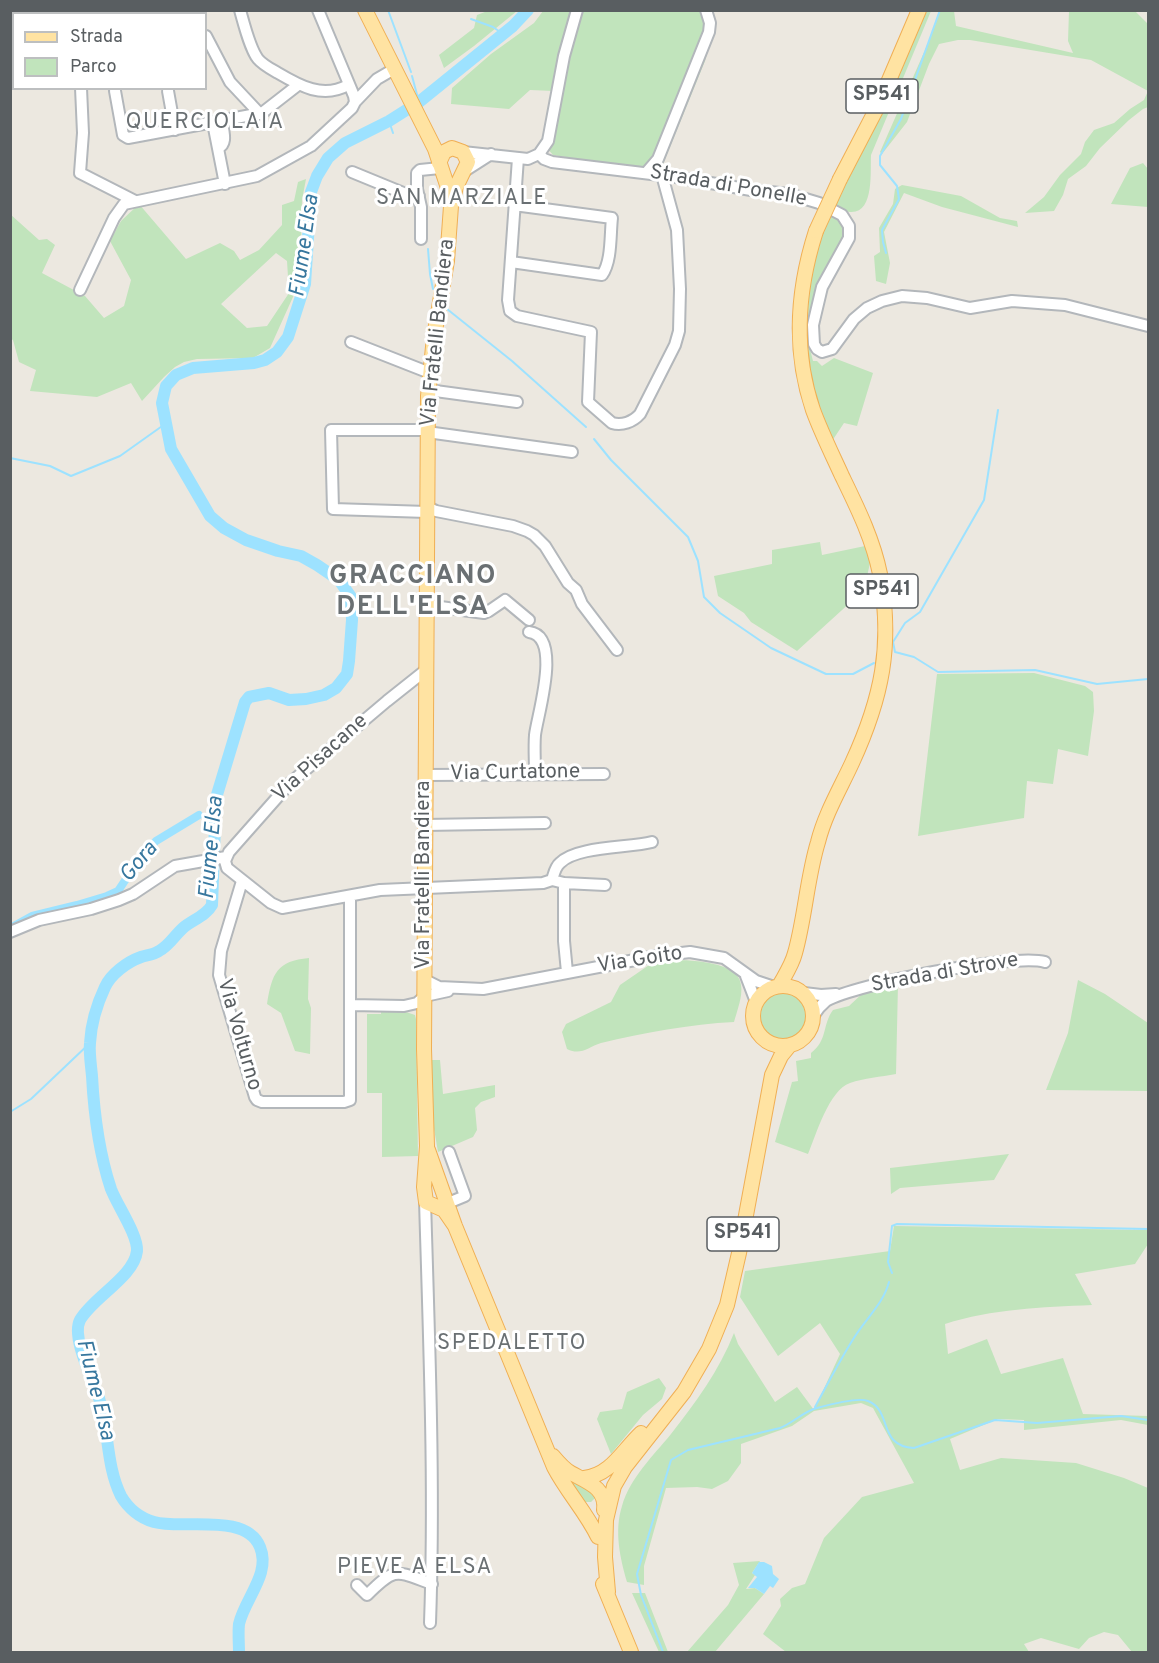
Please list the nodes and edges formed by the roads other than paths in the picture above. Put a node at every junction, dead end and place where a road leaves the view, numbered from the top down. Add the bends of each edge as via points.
1 (240, 10) edge
2 (318, 10) edge
3 (365, 10) edge
4 (370, 10) edge
5 (577, 10) edge
6 (706, 10) edge
7 (919, 10) edge
8 (374, 28) junction
9 (207, 38) edge
10 (394, 76) junction
11 (298, 85) junction
12 (348, 85) junction
13 (81, 90) edge
14 (115, 90) dead end
15 (168, 91) dead end
16 (356, 102) junction
17 (260, 114) junction
18 (217, 122) junction
19 (424, 129) junction
20 (175, 130) junction
21 (460, 150) junction
22 (491, 154) junction
23 (540, 154) junction
24 (518, 158) junction
25 (441, 167) junction
26 (352, 172) dead end
27 (464, 172) junction
28 (646, 173) junction
29 (662, 175) junction
30 (225, 184) junction
31 (419, 196) junction
32 (135, 201) junction
33 (514, 205) junction
34 (451, 206) junction
35 (421, 238) dead end
36 (511, 262) junction
37 (80, 290) dead end
38 (1149, 326) edge
39 (351, 342) dead end
40 (430, 373) junction
41 (428, 390) junction
42 (517, 402) dead end
43 (427, 431) junction
44 (572, 452) dead end
45 (427, 510) junction
46 (426, 604) junction
47 (529, 620) dead end
48 (529, 632) dead end
49 (617, 650) dead end
50 (426, 670) junction
51 (535, 773) junction
52 (604, 774) dead end
53 (425, 775) junction
54 (545, 823) dead end
55 (425, 825) junction
56 (652, 842) dead end
57 (222, 858) junction
58 (552, 880) junction
59 (242, 881) junction
60 (564, 883) junction
61 (605, 885) dead end
62 (425, 887) junction
63 (350, 896) junction
64 (10, 932) edge
65 (795, 953) junction
66 (1045, 962) dead end
67 (567, 972) junction
68 (745, 973) junction
69 (425, 980) junction
70 (776, 986) junction
71 (457, 989) junction
72 (802, 992) junction
73 (845, 993) junction
74 (425, 996) junction
75 (756, 1002) junction
76 (351, 1005) junction
77 (404, 1006) junction
78 (814, 1015) junction
79 (424, 1016) junction
80 (766, 1041) junction
81 (790, 1045) junction
82 (772, 1075) junction
83 (427, 1146) junction
84 (449, 1152) dead end
85 (438, 1178) junction
86 (424, 1181) junction
87 (438, 1202) junction
88 (688, 1384) junction
89 (658, 1417) junction
90 (547, 1447) junction
91 (632, 1458) junction
92 (584, 1478) junction
93 (603, 1497) junction
94 (574, 1500) junction
95 (602, 1538) junction
96 (432, 1584) junction
97 (357, 1585) dead end
98 (430, 1623) dead end
99 (632, 1653) edge

1 - 11 street via 259,60
2 - 12 street
3 - 8 main road
4 - 8 main road
5 - 23 street via 549,138
6 - 28 street via 709,32 658,159
7 - 65 main road, SP541, bridge via 878,106 816,231 801,292 802,366 815,414 875,554 882,591 885,649 874,709 818,841
8 - 10 main road, Via Fratelli Bandiera
9 - 17 street via 230,82
10 - 16 street via 377,79
10 - 19 main road, Via Fratelli Bandiera
11 - 12 street via 326,92
11 - 17 street
12 - 16 street
13 - 32 street via 80,173
14 - 20 street via 125,138
15 - 20 street
16 - 30 street via 307,148 260,175
17 - 18 street
18 - 20 street
18 - 30 street via 224,142 218,148
19 - 21 main road via 442,144
19 - 25 main road, Via Fratelli Bandiera
21 - 22 street
21 - 25 main road via 444,152
21 - 27 main road, Via Fratelli Bandiera via 468,158
22 - 24 street
22 - 27 street
23 - 24 street
23 - 28 street, Strada di Ponelle via 552,162
24 - 33 street
25 - 27 main road via 454,177
25 - 31 street via 418,171
25 - 34 main road, Via Fratelli Bandiera
26 - 31 street
27 - 34 main road, Via Fratelli Bandiera
28 - 29 street, Strada di Ponelle
29 - 36 street via 677,237 679,334 639,416 627,423 614,424 589,404 591,332 511,312
29 - 38 street, Strada di Ponelle via 795,195 846,219 849,238 822,287 815,310 813,341 822,352 832,349 864,310 902,296 970,308 1016,301 1059,304
30 - 32 street
31 - 35 street
32 - 37 street via 124,204 116,213
33 - 36 street
33 - 36 street via 612,218 609,249 600,275
34 - 40 main road, Via Fratelli Bandiera
39 - 40 street
40 - 41 main road, Via Fratelli Bandiera
41 - 42 street
41 - 43 main road, Via Fratelli Bandiera
43 - 44 street
43 - 45 main road, Via Fratelli Bandiera
43 - 45 street via 331,430 333,509
45 - 46 main road, Via Fratelli Bandiera
45 - 49 street via 531,533 545,546
46 - 47 street via 484,613 505,600
46 - 50 main road, Via Fratelli Bandiera
48 - 51 street via 537,633 546,659 545,688 535,734
50 - 53 main road, Via Fratelli Bandiera
50 - 57 street, Via Pisacane via 290,783
51 - 52 street, Via Curtatone
51 - 53 street, Via Curtatone
53 - 55 main road, Via Fratelli Bandiera
54 - 55 street
55 - 62 main road, Via Fratelli Bandiera
56 - 58 street via 570,857 559,864
57 - 59 street
57 - 64 street via 172,867 115,902 44,919
58 - 60 street
58 - 62 street via 543,884
59 - 63 street via 282,908
59 - 76 street, Via Volturno via 219,975 259,1101 349,1101
60 - 61 street
60 - 67 street, Via Goito
62 - 63 street
62 - 69 main road, Via Fratelli Bandiera
63 - 76 street
65 - 70 main road, SP541
65 - 72 main road, SP541
66 - 73 street, Strada di Strove via 982,964
67 - 68 street, Via Goito via 690,952 724,958
67 - 71 street, Via Goito via 486,989
68 - 70 street, Via Goito via 756,981
68 - 75 street
69 - 71 street, Via Goito via 435,987
69 - 74 main road, Via Fratelli Bandiera
70 - 72 main road via 786,985
70 - 75 main road, SP541
71 - 74 street, Via Goito
72 - 73 street, Strada di Strove
72 - 78 main road, SP541
73 - 78 street, Strada di Strove via 828,1000
74 - 77 street, Via Goito
74 - 79 main road, Via Fratelli Bandiera
75 - 80 main road, SP541 via 753,1019
76 - 77 street
77 - 79 street
78 - 81 main road, SP541 via 807,1034
79 - 83 main road, Via Fratelli Bandiera
80 - 81 main road
80 - 82 main road, SP541
81 - 82 main road, SP541
82 - 88 main road, SP541 via 730,1294 709,1349
83 - 85 main road, Via Fratelli Bandiera
83 - 86 main road, Via Fratelli Bandiera
84 - 87 street via 465,1196
85 - 86 main road
85 - 87 main road, Via Fratelli Bandiera
86 - 87 main road, Via Fratelli Bandiera
87 - 90 main road, Via Fratelli Bandiera via 455,1226
87 - 96 street via 429,1288
88 - 89 main road, SP541
88 - 91 main road, SP541
89 - 92 main road via 609,1469
89 - 93 main road, SP541 via 616,1468
90 - 92 main road, Via Fratelli Bandiera via 566,1469
90 - 94 main road, Via Fratelli Bandiera
91 - 93 main road via 619,1470
91 - 95 main road, SP541 via 612,1492
92 - 93 main road, Via Fratelli Bandiera
93 - 94 main road via 587,1504
93 - 95 main road, SP541
94 - 95 main road, Via Fratelli Bandiera
95 - 99 main road, SP541 via 599,1564
96 - 97 street via 398,1573 387,1576 367,1595
96 - 98 street

